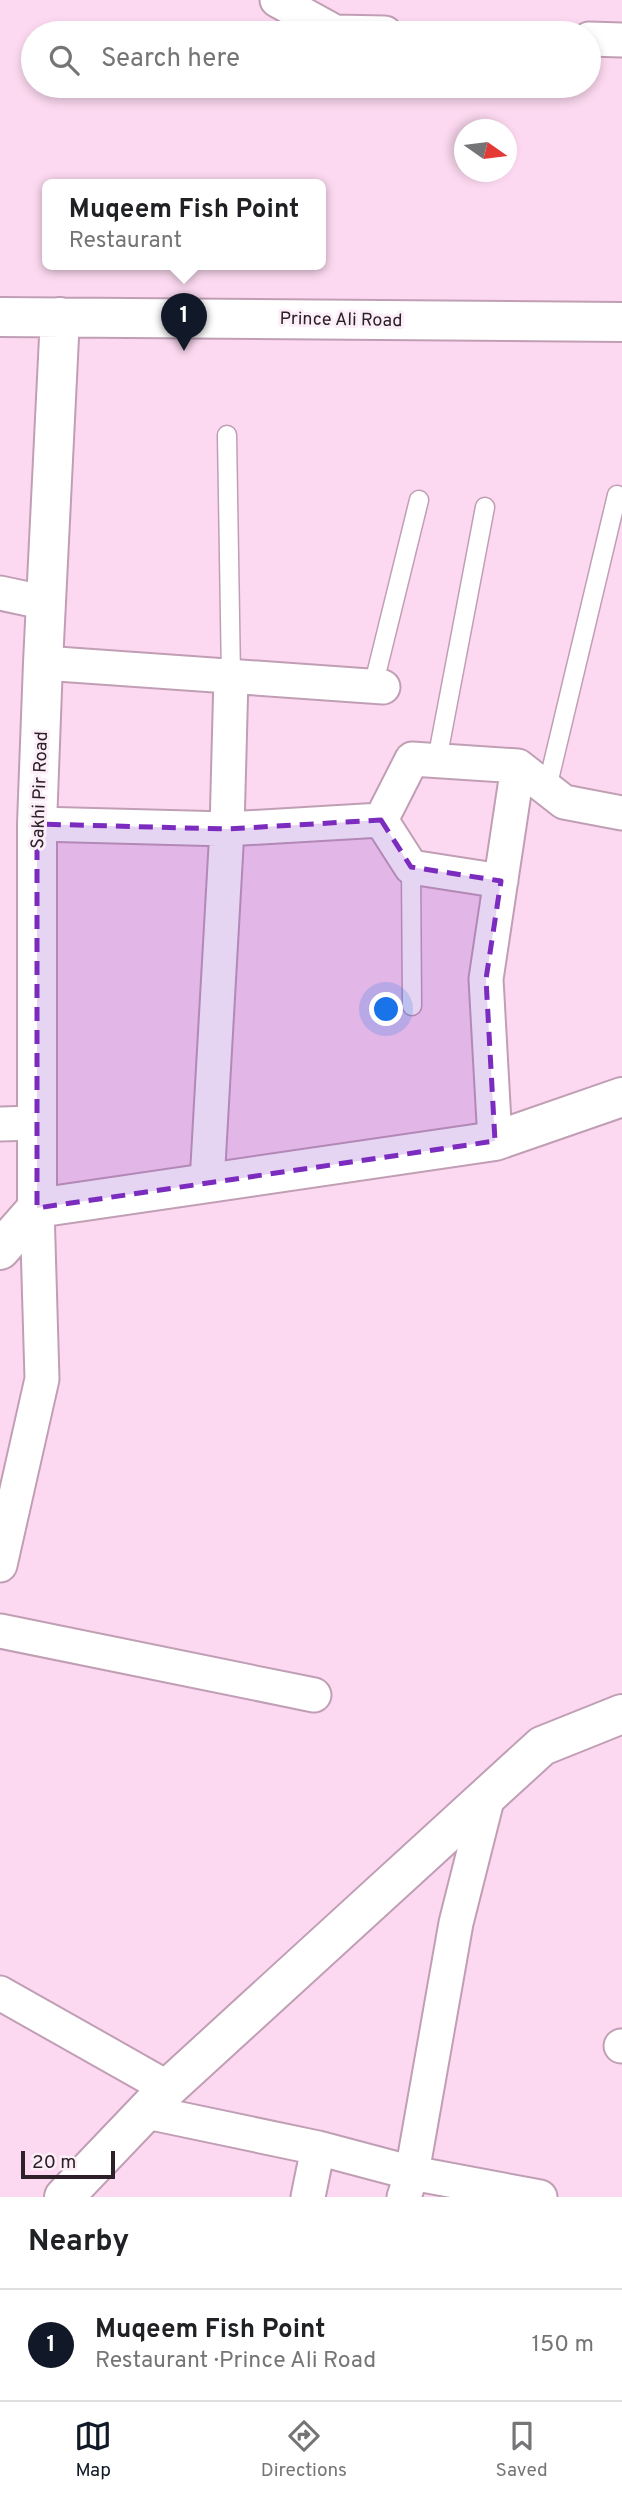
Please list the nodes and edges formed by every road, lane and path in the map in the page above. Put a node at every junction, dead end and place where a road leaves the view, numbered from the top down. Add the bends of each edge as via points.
1 (276, 0) edge
2 (315, 21) edge
3 (601, 39) edge
4 (622, 40) edge
5 (0, 317) edge
6 (60, 317) junction
7 (622, 322) edge
8 (227, 435) dead end
9 (617, 495) dead end
10 (419, 500) dead end
11 (485, 507) dead end
12 (0, 593) edge
13 (47, 603) junction
14 (43, 663) junction
15 (231, 677) junction
16 (378, 687) joint
17 (437, 760) junction
18 (518, 766) junction
19 (547, 788) junction
20 (622, 813) edge
21 (381, 820) junction
22 (37, 824) junction
23 (227, 829) junction
24 (411, 867) junction
25 (501, 881) junction
26 (412, 1006) dead end
27 (622, 1097) edge
28 (18, 1124) edge
29 (495, 1141) junction
30 (207, 1183) junction
31 (37, 1208) junction
32 (0, 1250) edge
33 (0, 1565) edge
34 (0, 1631) edge
35 (314, 1695) dead end
36 (622, 1714) edge
37 (488, 1796) junction
38 (0, 1993) edge
39 (157, 2100) junction
40 (318, 2148) junction
41 (408, 2185) edge
42 (64, 2197) edge
43 (308, 2197) edge
44 (540, 2197) edge

1 - 2 street
3 - 4 street
5 - 6 street, Prince Ali Road
6 - 7 street, Prince Ali Road
6 - 13 street, Sakhi Pir Road
8 - 15 lane
9 - 19 lane
10 - 16 lane
11 - 17 lane
12 - 13 street
13 - 14 street, Sakhi Pir Road
14 - 15 street
14 - 22 street, Sakhi Pir Road
15 - 16 street
15 - 23 street
17 - 18 street
17 - 21 street via 412,759
18 - 19 street
18 - 25 street
19 - 20 street via 564,802
21 - 23 street
21 - 24 street
22 - 23 street
22 - 28 street, Sakhi Pir Road
23 - 30 street
24 - 25 street
24 - 26 lane
25 - 29 street via 486,979
27 - 29 street
28 - 31 street, Sakhi Pir Road
29 - 30 street
30 - 31 street
31 - 32 street
31 - 33 street via 42,1379
34 - 35 street
36 - 37 street via 542,1746
37 - 39 street
37 - 41 street via 456,1923
38 - 39 street
39 - 40 street
39 - 42 street
40 - 41 street
40 - 43 street
41 - 44 street

